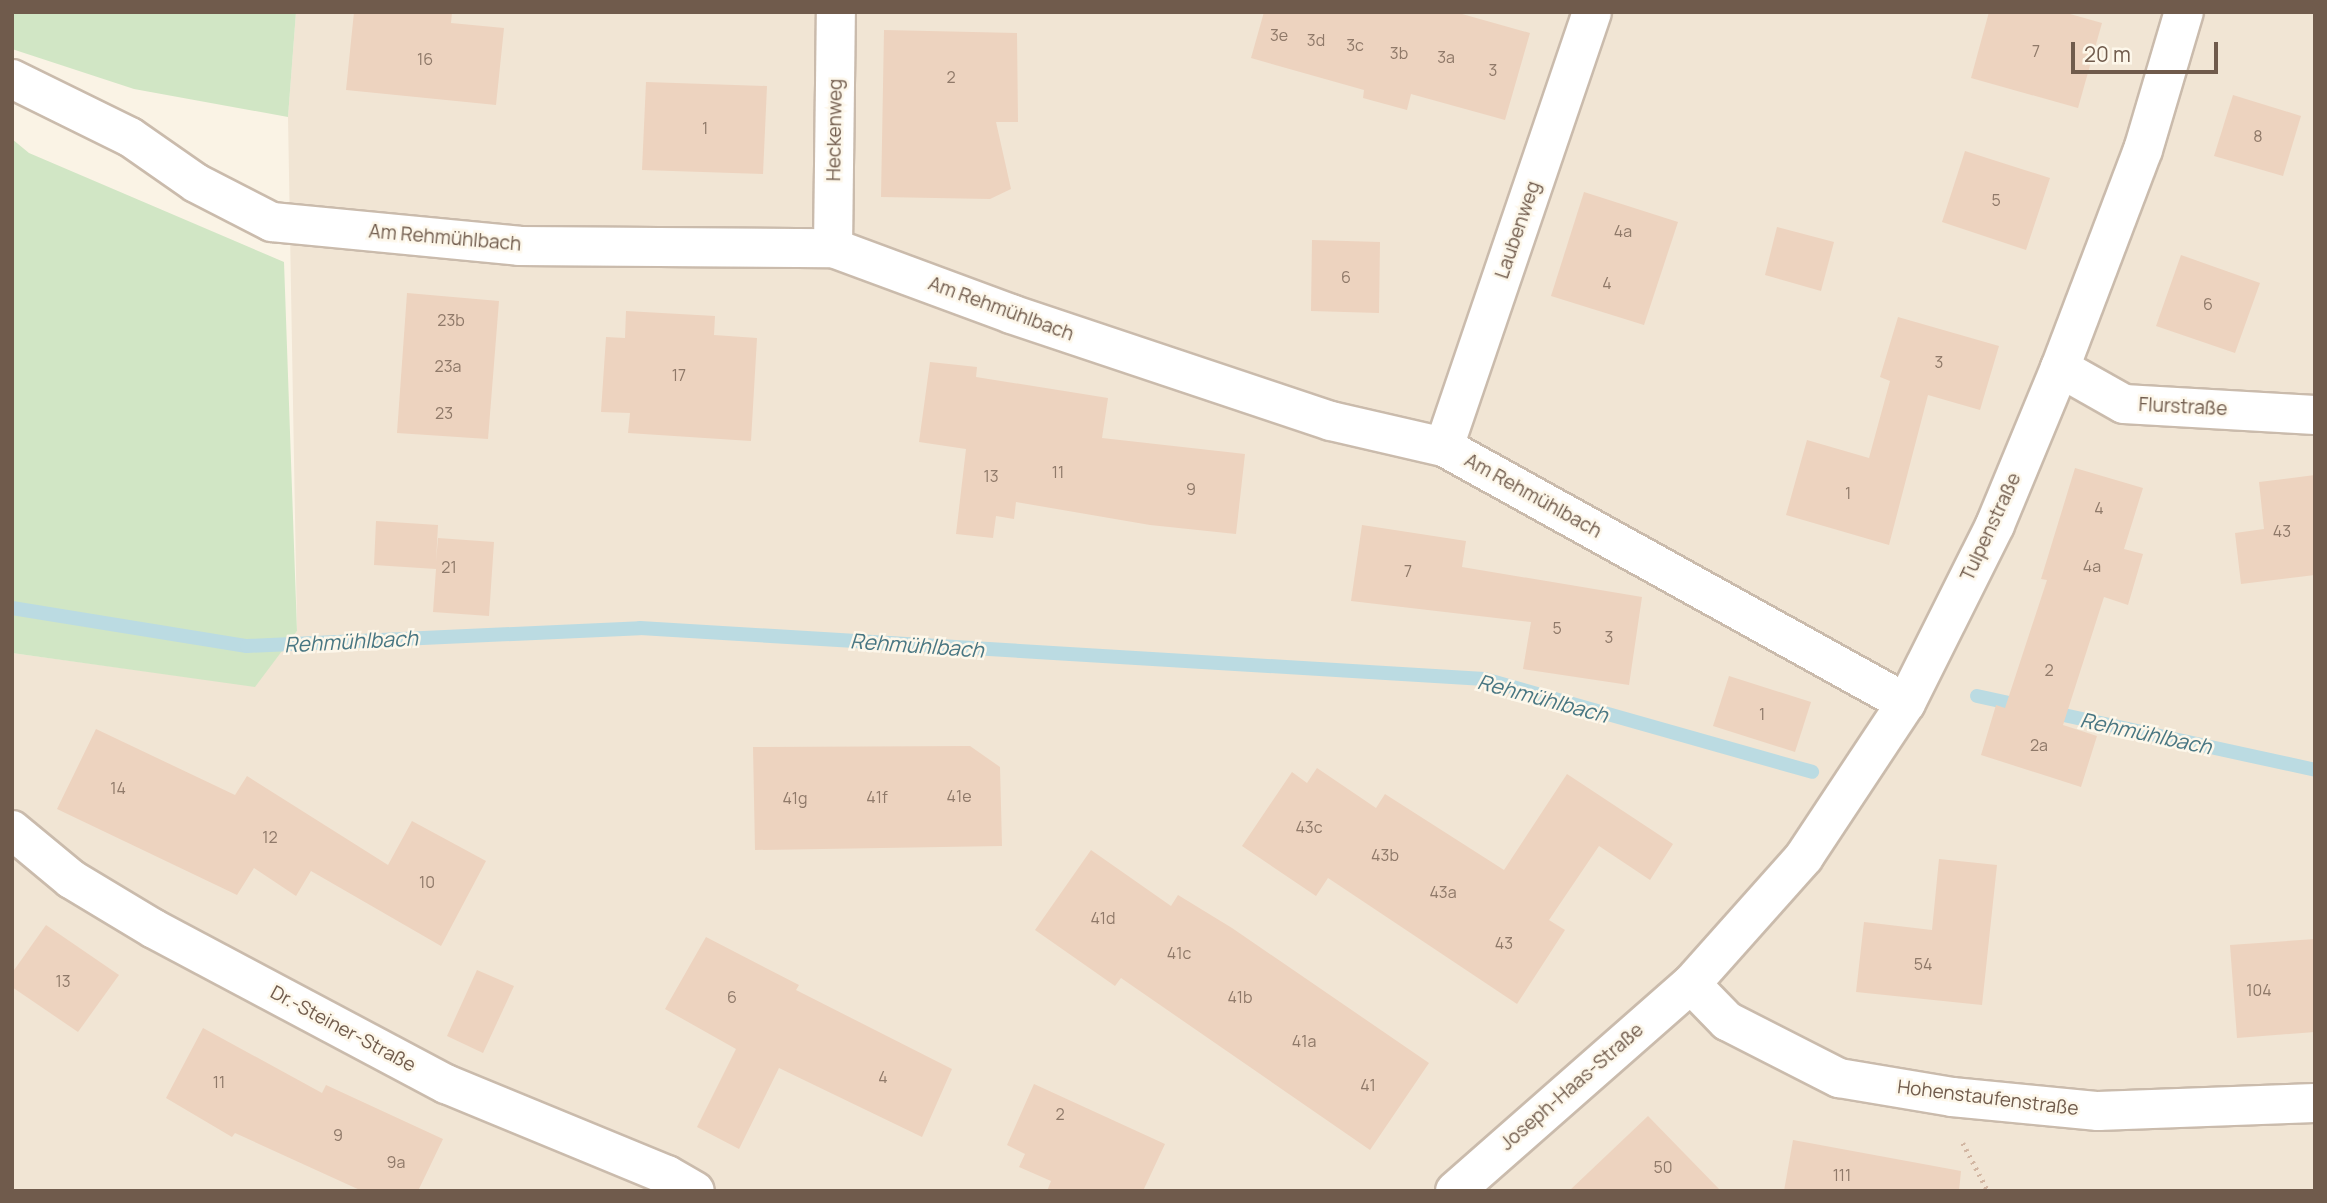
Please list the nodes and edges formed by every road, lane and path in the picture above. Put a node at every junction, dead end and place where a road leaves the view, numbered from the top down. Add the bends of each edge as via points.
1 (836, 12) edge
2 (1592, 12) edge
3 (2184, 12) edge
4 (12, 79) edge
5 (52, 101) junction
6 (12, 102) edge
7 (833, 248) junction
8 (2060, 368) junction
9 (2315, 415) edge
10 (1444, 447) junction
11 (1906, 703) junction
12 (12, 830) edge
13 (1690, 984) junction
14 (2315, 1103) edge
15 (695, 1191) edge
16 (1455, 1191) edge

1 - 7 street, Heckenweg
2 - 10 street, Laubenweg
3 - 8 street, Tulpenstraße via 2143,150
4 - 5 street, Am Rehmühlbach
5 - 6 street, Am Rehmühlbach
5 - 7 street, Am Rehmühlbach via 130,137 196,183 272,222 519,246
7 - 10 street, Am Rehmühlbach via 1011,314 1318,417
8 - 9 street, Flurstraße via 2124,404
8 - 11 street, Tulpenstraße via 1995,525
10 - 11 street, Am Rehmühlbach
11 - 13 street, Tulpenstraße via 1804,857
12 - 15 street, Dr.-Steiner-Straße via 71,879 154,929 446,1084 667,1175
13 - 14 street, Hohenstaufenstraße via 1727,1021 1839,1078 1952,1097 2098,1111
13 - 16 street, Joseph-Haas-Straße

